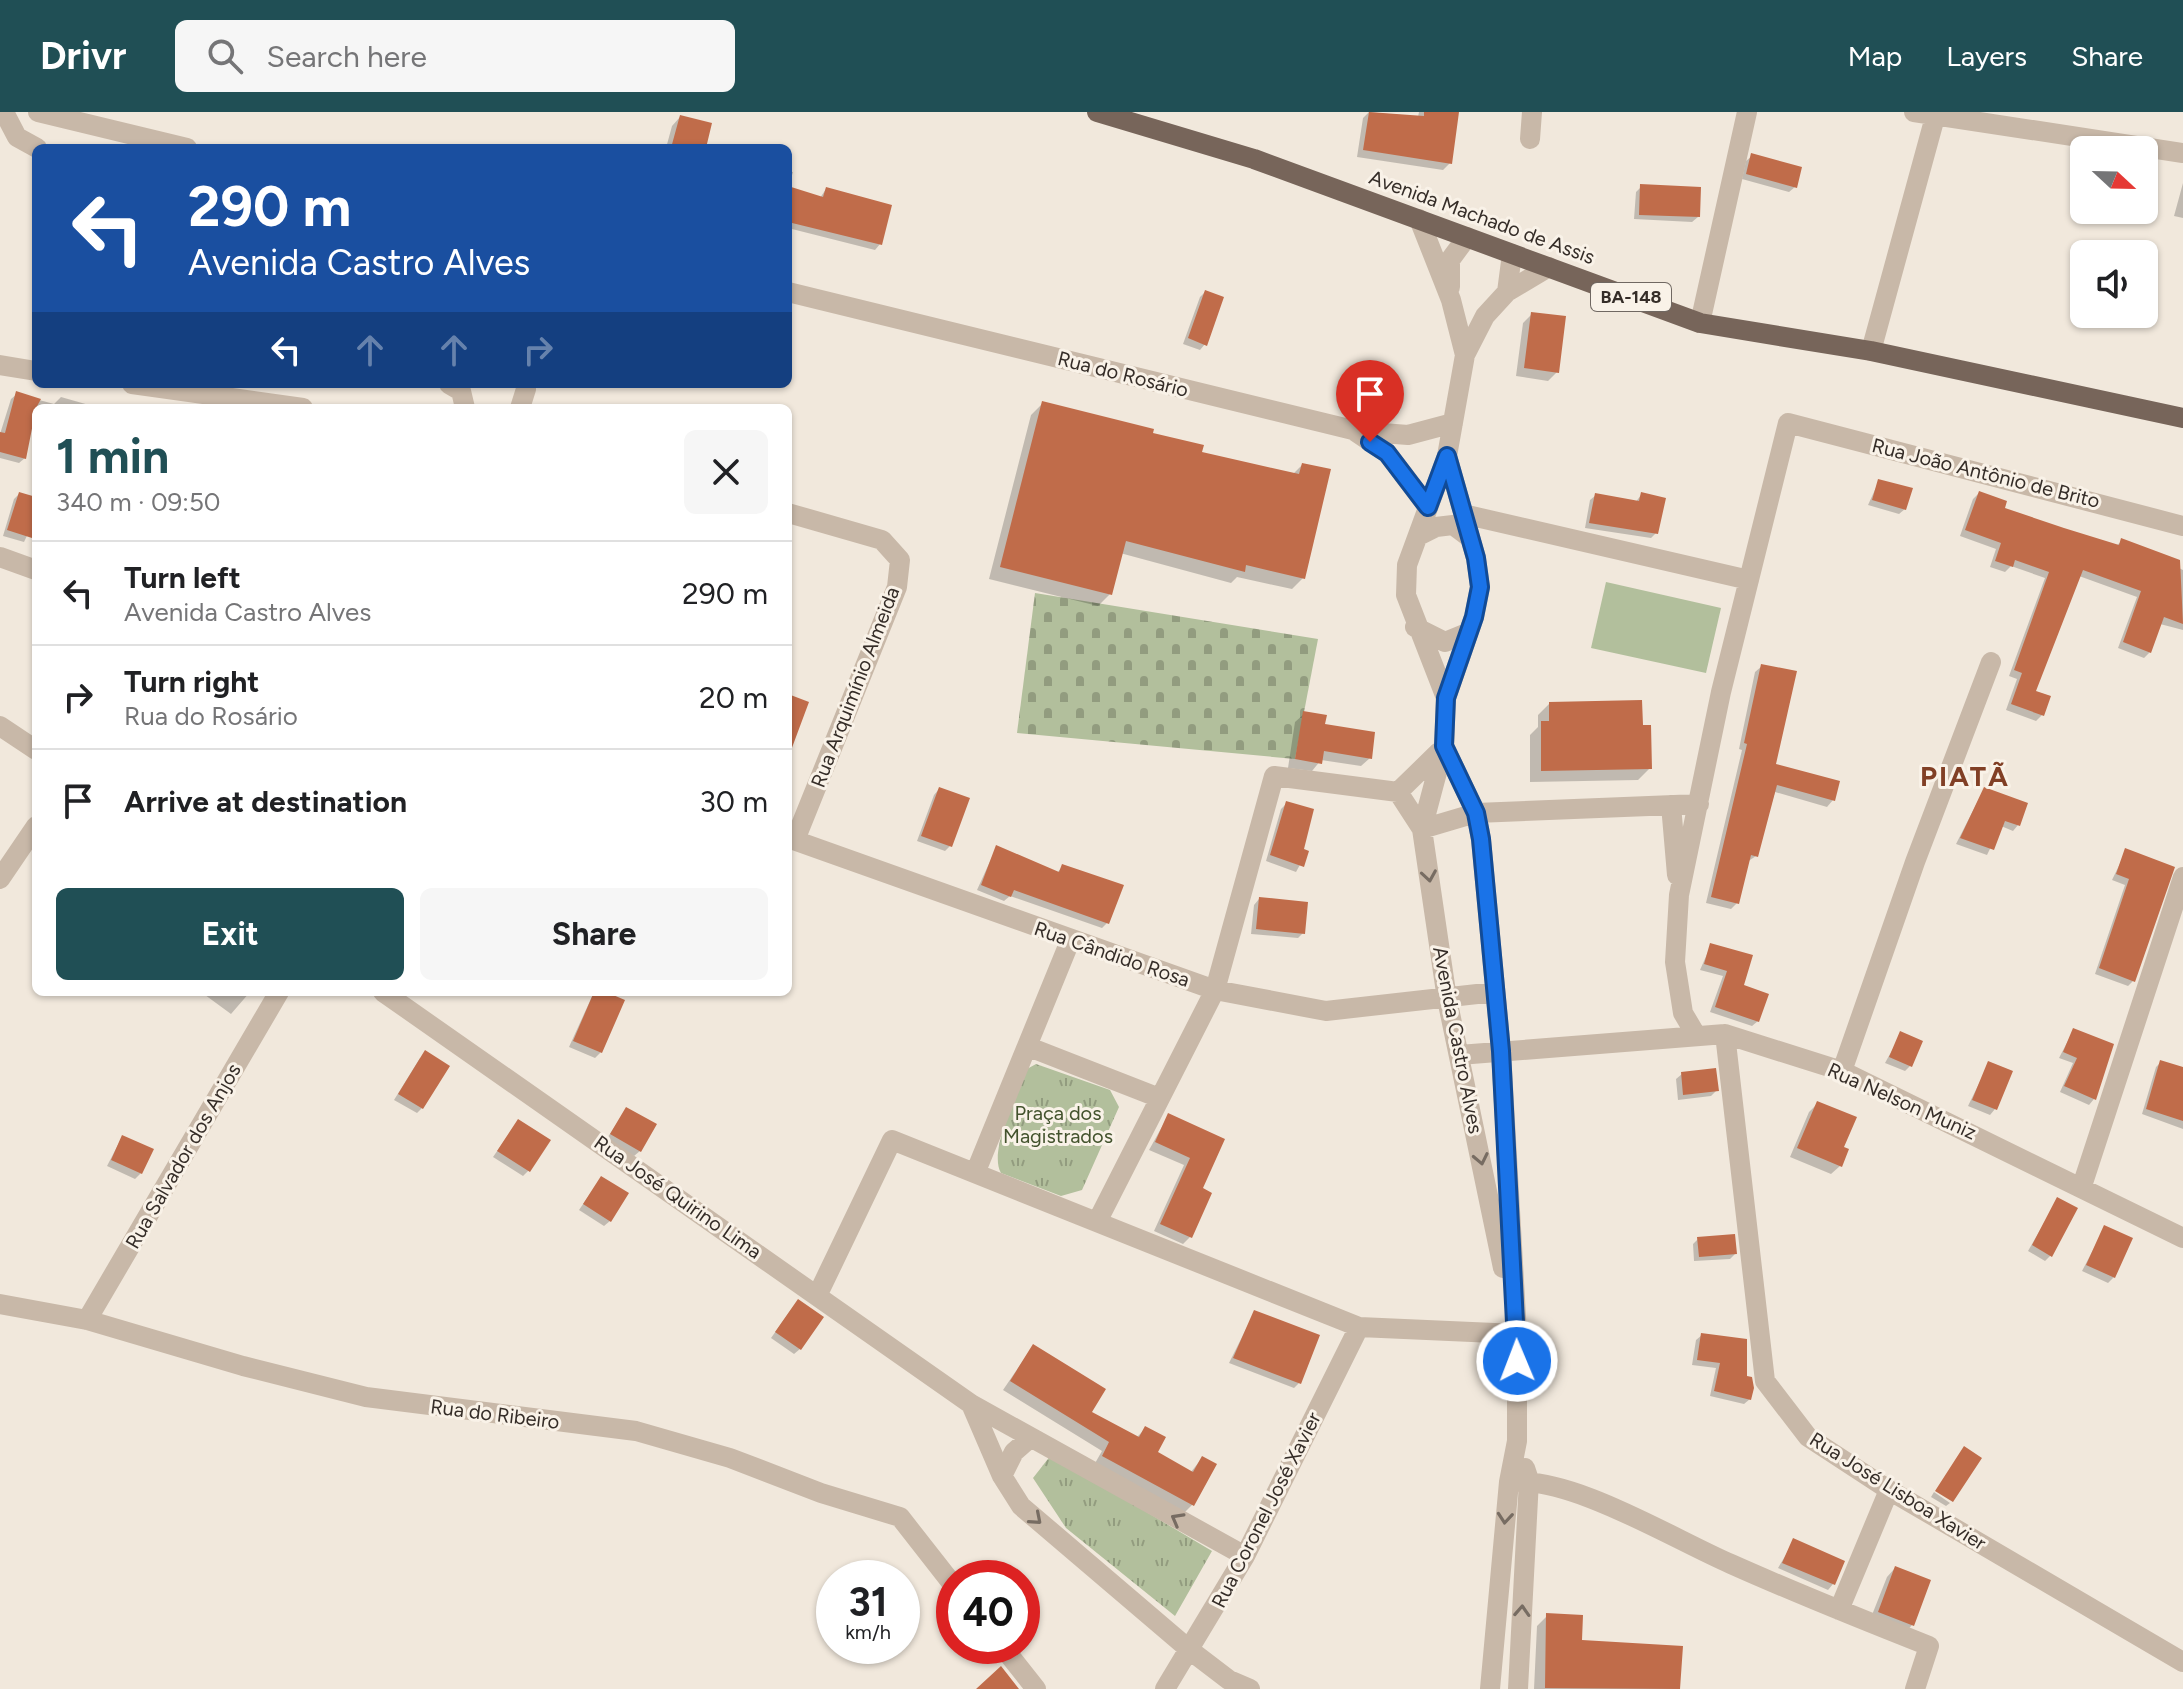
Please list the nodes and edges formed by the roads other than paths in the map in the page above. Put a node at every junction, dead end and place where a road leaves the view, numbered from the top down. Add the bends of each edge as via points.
1 (4, 112) edge
2 (38, 112) edge
3 (1097, 112) edge
4 (1532, 112) edge
5 (1747, 112) edge
6 (1914, 112) edge
7 (1964, 116) edge
8 (1935, 117) junction
9 (1530, 139) dead end
10 (170, 144) edge
11 (32, 145) edge
12 (2183, 153) edge
13 (1419, 219) junction
14 (1467, 237) junction
15 (1512, 254) junction
16 (1549, 267) junction
17 (1507, 292) junction
18 (792, 293) edge
19 (1451, 300) junction
20 (1700, 323) junction
21 (1871, 351) junction
22 (1465, 355) junction
23 (0, 365) edge
24 (32, 370) edge
25 (160, 388) edge
26 (274, 404) edge
27 (2183, 418) edge
28 (1453, 423) junction
29 (1353, 430) junction
30 (1447, 456) junction
31 (1428, 507) junction
32 (792, 514) edge
33 (1463, 514) junction
34 (2183, 526) edge
35 (1418, 536) junction
36 (1469, 537) junction
37 (0, 557) edge
38 (32, 569) edge
39 (1749, 580) junction
40 (1415, 627) junction
41 (1467, 633) junction
42 (1991, 662) dead end
43 (1446, 698) junction
44 (0, 726) edge
45 (1444, 746) junction
46 (32, 747) edge
47 (1398, 792) junction
48 (1699, 804) junction
49 (1671, 805) junction
50 (1476, 813) junction
51 (1422, 829) junction
52 (32, 832) edge
53 (792, 839) edge
54 (2183, 877) edge
55 (0, 879) edge
56 (1679, 895) junction
57 (1070, 941) junction
58 (1215, 990) junction
59 (1495, 992) junction
60 (277, 996) edge
61 (389, 996) edge
62 (1447, 999) junction
63 (1725, 1034) junction
64 (1696, 1035) junction
65 (1029, 1047) junction
66 (1501, 1051) junction
67 (1459, 1055) junction
68 (1842, 1071) junction
69 (1157, 1097) junction
70 (976, 1171) junction
71 (2082, 1186) junction
72 (1098, 1220) junction
73 (2183, 1238) edge
74 (818, 1294) junction
75 (0, 1304) edge
76 (87, 1320) junction
77 (1359, 1327) junction
78 (1517, 1334) junction
79 (971, 1404) junction
80 (1030, 1438) junction
81 (1002, 1476) junction
82 (1519, 1481) junction
83 (1889, 1490) junction
84 (1245, 1556) junction
85 (936, 1563) edge
86 (1839, 1610) junction
87 (1191, 1651) junction
88 (2183, 1662) edge
89 (1016, 1664) edge
90 (1036, 1689) edge
91 (1165, 1689) edge
92 (1250, 1689) edge
93 (1490, 1689) edge
94 (1518, 1689) edge
95 (1915, 1689) edge

1 - 11 street via 17,137
2 - 10 street
3 - 13 main road, Avenida Machado de Assis / BA-148 via 1254,159
4 - 9 street
5 - 20 street
6 - 8 street
7 - 8 street
7 - 12 street
8 - 21 street
13 - 14 main road, Avenida Machado de Assis / BA-148
13 - 19 street
14 - 15 main road, Avenida Machado de Assis / BA-148
14 - 19 street via 1450,260
15 - 16 main road, Avenida Machado de Assis / BA-148
15 - 17 street
16 - 17 street
16 - 20 main road, Avenida Machado de Assis / BA-148
17 - 22 street via 1485,316
18 - 29 street, Rua do Rosário
19 - 22 street
20 - 21 main road, Avenida Machado de Assis / BA-148
21 - 27 main road, Avenida Machado de Assis / BA-148
22 - 28 street, Avenida Castro Alves
23 - 24 street
25 - 26 street
28 - 29 street via 1408,435
28 - 30 street, Avenida Castro Alves
29 - 31 street, Rua do Rosário via 1387,453
30 - 31 street, Avenida Castro Alves
30 - 33 street, Avenida Castro Alves
31 - 35 street, Avenida Castro Alves
32 - 53 street, Rua Arquimínio Almeida via 882,540 900,560 897,587
33 - 36 street, Avenida Castro Alves
33 - 39 street
34 - 39 street, Rua João Antônio de Brito via 1788,423
35 - 36 street via 1453,525
35 - 40 street, Avenida Castro Alves via 1407,565 1406,595
36 - 41 street, Avenida Castro Alves via 1480,587
37 - 38 street
39 - 48 street
40 - 41 street via 1445,642
40 - 43 street, Avenida Castro Alves
41 - 43 street, Avenida Castro Alves
42 - 68 street
43 - 45 street, Avenida Castro Alves
44 - 46 street
45 - 47 street
45 - 50 street, Avenida Castro Alves
45 - 51 street, Avenida Castro Alves
47 - 51 street
47 - 58 street via 1274,776
48 - 49 street
48 - 56 street
49 - 50 street
49 - 56 street
50 - 51 street
50 - 59 street, Avenida Castro Alves
51 -> 62 street, Avenida Castro Alves
52 - 55 street
53 - 57 street, Rua Cândido Rosa
54 - 71 street
56 - 64 street via 1675,962 1683,1013
57 - 58 street, Rua Cândido Rosa
57 - 65 street
58 - 62 street, Rua Cândido Rosa via 1326,1011
58 - 69 street
59 - 62 street, Rua Cândido Rosa
59 - 66 street, Avenida Castro Alves
60 - 76 street, Rua Salvador dos Anjos
61 - 74 street, Rua José Quirino Lima
62 - 67 street, Avenida Castro Alves
63 - 64 street, Rua Nelson Muniz
63 - 68 street, Rua Nelson Muniz
63 - 83 street, Rua José Lisboa Xavier via 1765,1381 1808,1437
64 - 66 street, Rua Nelson Muniz
65 - 69 street
65 - 70 street
66 - 67 street, Rua Nelson Muniz
66 - 78 street, Avenida Castro Alves
67 -> 78 street, Avenida Castro Alves
68 - 71 street, Rua Nelson Muniz
69 - 72 street
70 - 72 street
70 - 74 street via 892,1140
71 - 73 street, Rua Nelson Muniz
72 - 77 street
74 - 79 street, Rua José Quirino Lima
75 - 76 street, Rua do Ribeiro
76 - 85 street, Rua do Ribeiro via 366,1397 636,1431 900,1517
77 - 78 street
77 - 84 street, Rua Coronel José Xavier
78 - 82 street, Avenida Castro Alves
79 - 80 street, Rua José Quirino Lima
79 - 81 street
80 - 81 street via 1014,1452
84 -> 80 street, Rua José Quirino Lima
81 -> 87 street via 1021,1506
82 - 86 street via 1581,1496
82 -> 93 street, Avenida Castro Alves
94 -> 82 street, Avenida Castro Alves
83 - 86 street
83 - 88 street, Rua José Lisboa Xavier
84 - 87 street, Rua Coronel José Xavier
86 - 95 street via 1929,1646
87 - 91 street, Rua Coronel José Xavier
87 - 92 street
89 - 90 street

